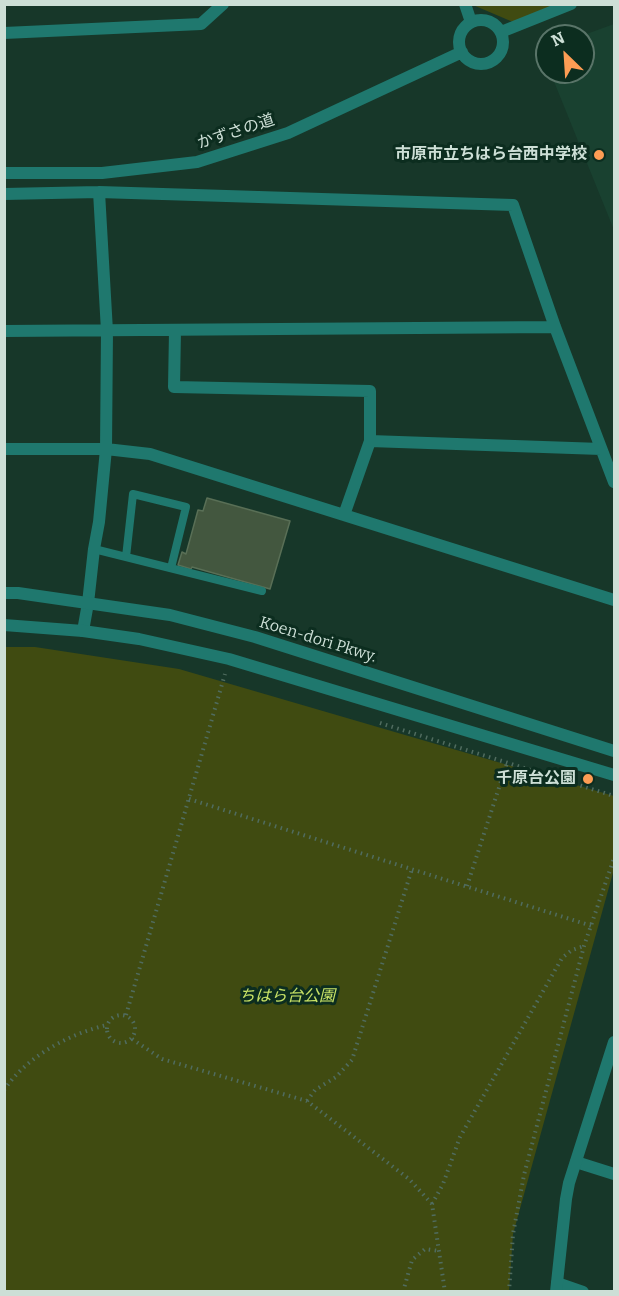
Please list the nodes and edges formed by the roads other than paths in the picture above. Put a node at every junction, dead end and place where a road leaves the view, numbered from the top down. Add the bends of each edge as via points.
1 (223, 4) edge
2 (465, 4) edge
3 (571, 4) edge
4 (471, 22) junction
5 (501, 32) junction
6 (4, 33) edge
7 (462, 52) junction
8 (4, 173) edge
9 (99, 192) junction
10 (4, 194) edge
11 (555, 327) junction
12 (4, 331) edge
13 (107, 331) junction
14 (175, 331) junction
15 (370, 441) junction
16 (4, 449) edge
17 (106, 449) junction
18 (601, 449) junction
19 (615, 482) edge
20 (344, 515) junction
21 (94, 549) junction
22 (126, 556) junction
23 (171, 568) junction
24 (262, 591) dead end
25 (4, 593) edge
26 (615, 600) edge
27 (88, 603) junction
28 (4, 625) edge
29 (83, 630) junction
30 (615, 751) edge
31 (615, 775) edge
32 (614, 1045) edge
33 (576, 1162) junction
34 (615, 1174) edge
35 (557, 1287) edge
36 (583, 1292) edge

1 - 6 street via 201,24
2 - 4 street
3 - 5 street
4 - 5 street via 488,21
4 - 7 street via 460,35
5 - 7 street via 503,49 492,62 474,63
7 - 8 street, かずさの道 via 288,133 197,162 102,173
9 - 10 street
9 - 11 street via 513,205
9 - 13 street
11 - 14 street
11 - 18 street
12 - 13 street
13 - 14 street
13 - 17 street
14 - 15 street via 174,387 370,391
15 - 18 street
15 - 20 street
16 - 17 street
17 - 20 street via 150,454
17 - 21 street
18 - 19 street
20 - 26 street
21 - 22 lane
21 - 27 street
22 - 23 lane
22 - 23 lane via 133,494 186,507
23 - 24 lane
25 - 27 street, Koen-dori Pkwy.
27 - 29 street
27 - 30 street, Koen-dori Pkwy. via 170,615 255,637
28 - 29 street
29 - 31 street via 229,659
32 - 33 street
33 - 34 street
33 - 35 street via 566,1199
35 - 36 street

